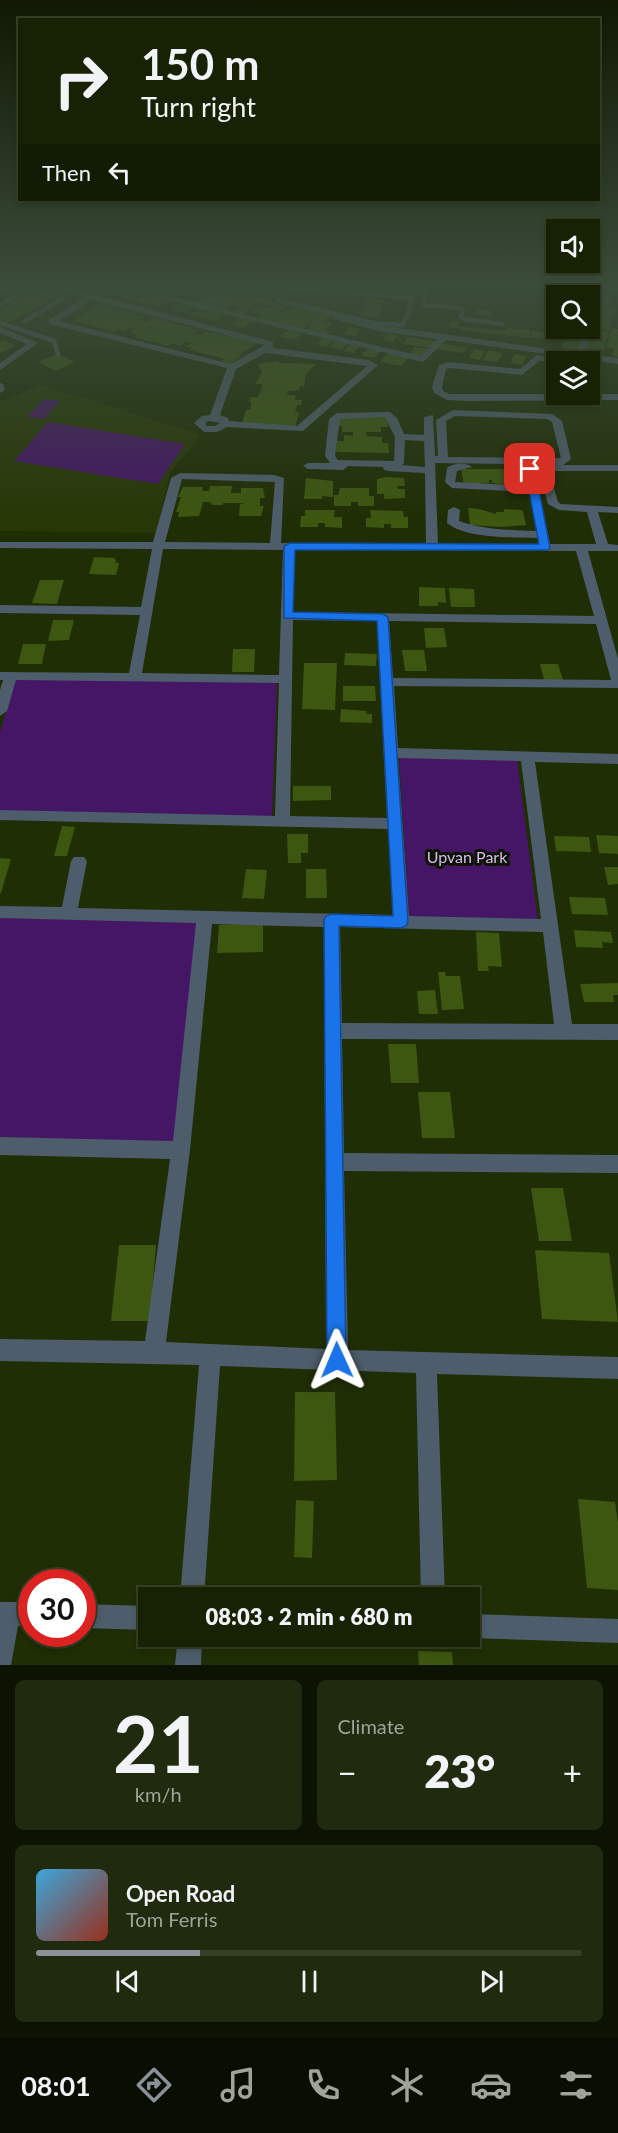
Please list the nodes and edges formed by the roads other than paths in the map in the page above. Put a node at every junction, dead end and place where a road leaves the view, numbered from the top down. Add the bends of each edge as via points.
1 (219, 364) edge
2 (238, 364) edge
3 (370, 364) edge
4 (534, 364) edge
5 (600, 364) edge
6 (232, 367) junction
7 (618, 367) edge
8 (523, 386) junction
9 (618, 397) edge
10 (214, 417) junction
11 (429, 417) dead end
12 (225, 424) junction
13 (400, 437) junction
14 (429, 438) junction
15 (443, 460) junction
16 (430, 464) junction
17 (308, 466) dead end
18 (618, 468) edge
19 (533, 489) junction
20 (454, 510) dead end
21 (592, 510) junction
22 (618, 510) edge
23 (541, 535) junction
24 (0, 545) edge
25 (158, 546) junction
26 (275, 546) junction
27 (290, 546) junction
28 (432, 547) junction
29 (545, 548) junction
30 (581, 548) junction
31 (603, 548) junction
32 (618, 548) edge
33 (0, 609) edge
34 (147, 611) junction
35 (288, 616) junction
36 (383, 617) junction
37 (601, 620) junction
38 (6, 676) edge
39 (135, 677) junction
40 (286, 679) junction
41 (387, 682) junction
42 (618, 683) edge
43 (0, 711) edge
44 (392, 753) junction
45 (527, 756) junction
46 (618, 759) edge
47 (0, 815) edge
48 (282, 821) junction
49 (396, 824) junction
50 (79, 861) dead end
51 (0, 912) edge
52 (69, 914) junction
53 (206, 917) junction
54 (332, 920) junction
55 (401, 922) junction
56 (551, 926) junction
57 (333, 1031) junction
58 (564, 1032) junction
59 (618, 1032) edge
60 (0, 1146) edge
61 (181, 1150) junction
62 (334, 1162) junction
63 (618, 1164) edge
64 (0, 1350) edge
65 (154, 1352) junction
66 (210, 1355) junction
67 (337, 1360) junction
68 (426, 1361) junction
69 (618, 1368) edge
70 (193, 1587) edge
71 (433, 1587) edge
72 (13, 1614) edge
73 (96, 1616) edge
74 (138, 1618) edge
75 (480, 1626) edge
76 (618, 1631) edge
77 (189, 1647) edge
78 (0, 1660) edge
79 (188, 1665) edge

1 - 6 street
2 - 6 street
3 - 12 street via 298,429
4 - 8 street
5 - 7 street
6 - 10 street
8 - 8 street via 448,365 442,367 437,387 447,397
8 - 9 street via 546,397
10 - 12 street
10 - 12 street via 203,419 200,425 213,430
11 - 14 street
13 - 13 street via 399,464 335,463 330,456 334,419 338,416 387,414
13 - 14 street
14 - 16 street
15 - 15 street via 562,462 566,459 556,421 549,416 453,413 441,420
15 - 16 street
16 - 17 street
16 - 28 street
18 - 21 street via 550,468 546,472 553,504
19 - 19 street via 528,467 450,470 452,485
19 - 23 street
20 - 23 street via 453,523 466,528
21 - 22 street
21 - 31 street
23 - 29 street
24 - 25 street
25 - 26 street
25 - 26 street via 174,481 180,476 280,480
25 - 34 street
26 - 27 street
27 - 28 street
27 - 35 street
28 - 29 street
29 - 30 street
30 - 31 street
30 - 37 street
31 - 32 street
33 - 34 street
34 - 39 street
35 - 36 street
35 - 40 street
36 - 37 street
36 - 41 street
37 - 42 street
38 - 39 street
38 - 43 street
39 - 40 street
40 - 48 street
41 - 42 street
41 - 44 street
44 - 45 street
44 - 49 street
45 - 46 street
45 - 56 street
47 - 48 street
48 - 49 street
49 - 55 street
50 - 52 street
51 - 52 street
52 - 53 street
53 - 54 street
53 - 61 street
54 - 55 street
54 - 57 street
55 - 56 street
56 - 58 street
57 - 58 street
57 - 62 street
58 - 59 street
60 - 61 street
61 - 65 street
62 - 63 street
62 - 67 street
64 - 65 street
65 - 66 street
66 - 67 street
66 - 70 street
67 - 68 street
68 - 69 street
68 - 71 street
72 - 78 street
73 - 74 street
75 - 76 street
77 - 79 street

